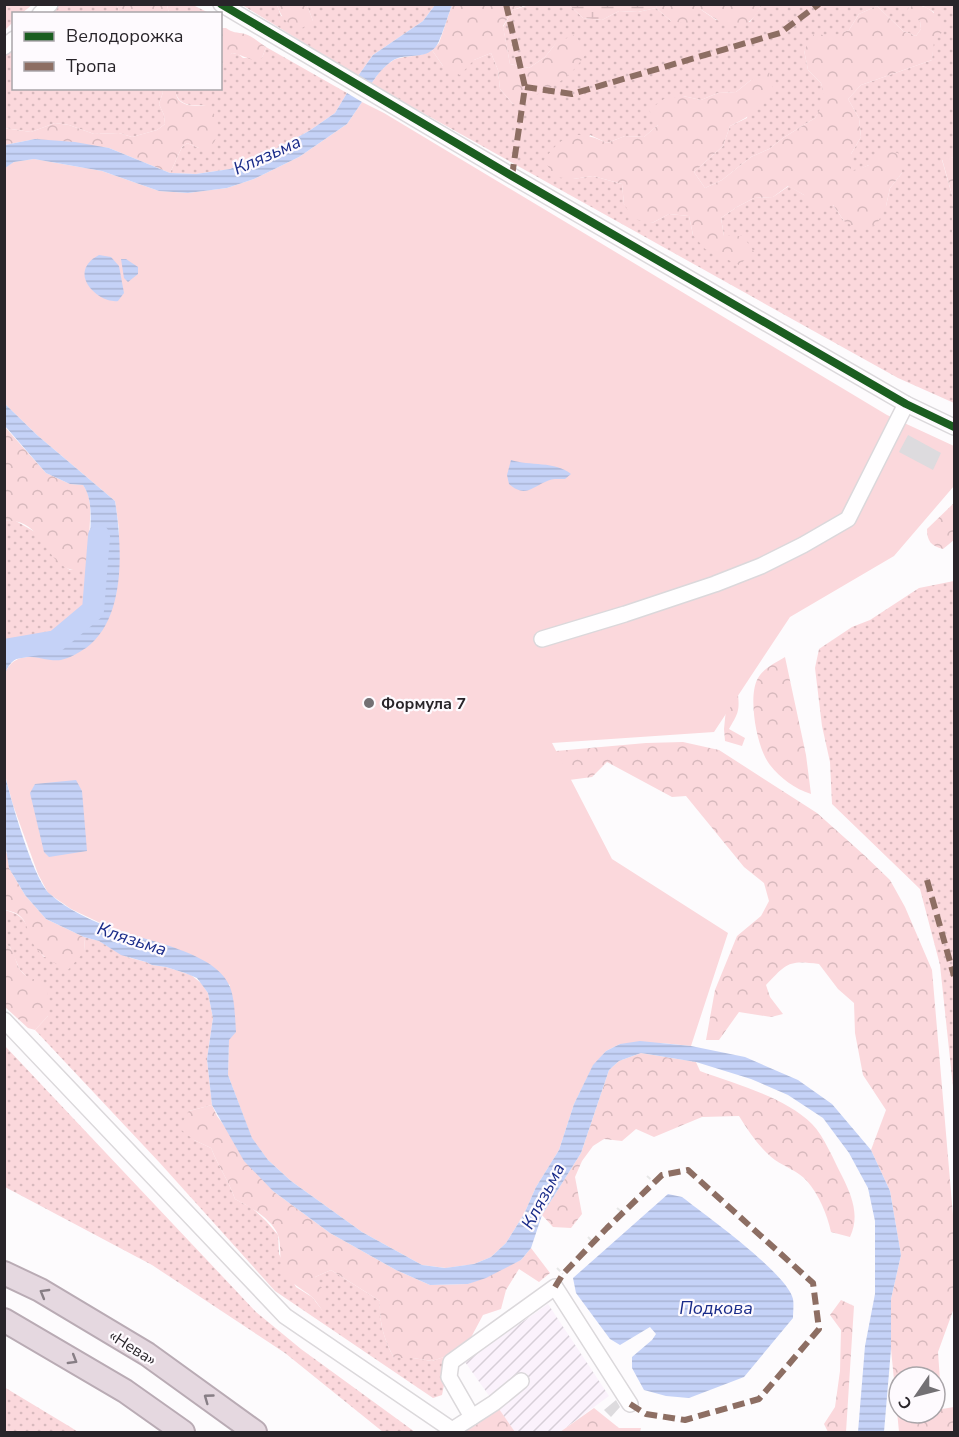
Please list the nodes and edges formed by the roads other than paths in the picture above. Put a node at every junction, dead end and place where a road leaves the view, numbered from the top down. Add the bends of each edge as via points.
1 (221, 4) edge
2 (906, 404) junction
3 (954, 428) edge
4 (542, 639) dead end
5 (4, 1020) edge
6 (4, 1273) edge
7 (4, 1320) edge
8 (521, 1381) dead end
9 (630, 1404) dead end
10 (472, 1417) junction
11 (453, 1431) edge
12 (183, 1432) edge
13 (255, 1432) edge

1 - 2 street
2 - 3 street
2 - 4 street via 848,519 793,550 715,584
5 - 11 street via 285,1316
13 -> 6 highway, «Нева» via 147,1354
7 -> 12 highway via 125,1391
8 - 10 street
9 - 10 street via 555,1287 451,1362 449,1377
10 - 11 street

